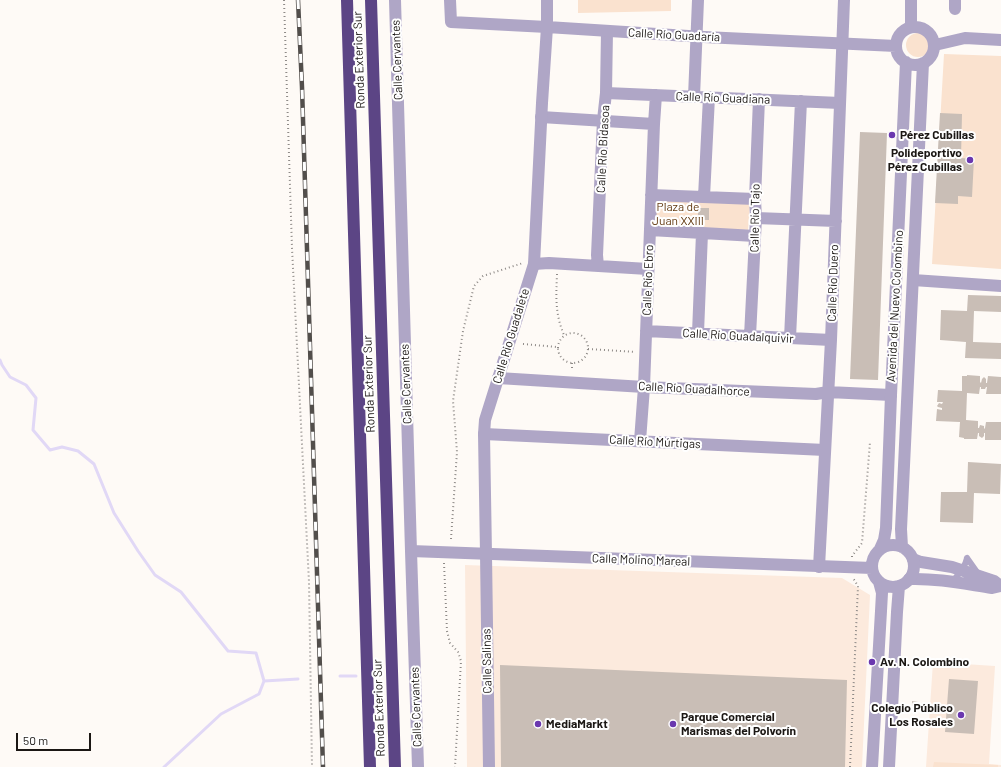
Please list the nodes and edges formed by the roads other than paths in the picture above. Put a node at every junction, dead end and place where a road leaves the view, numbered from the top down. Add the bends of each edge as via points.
1 (347, 0) edge
2 (371, 0) edge
3 (395, 0) edge
4 (450, 0) edge
5 (547, 0) edge
6 (698, 0) edge
7 (844, 0) edge
8 (911, 0) edge
9 (548, 27) junction
10 (911, 27) junction
11 (607, 31) junction
12 (696, 36) junction
13 (1001, 40) edge
14 (843, 43) junction
15 (934, 45) junction
16 (896, 46) junction
17 (906, 62) junction
18 (923, 63) junction
19 (606, 93) junction
20 (656, 95) junction
21 (694, 97) junction
22 (709, 97) junction
23 (759, 99) junction
24 (801, 101) junction
25 (840, 103) junction
26 (541, 117) junction
27 (603, 120) junction
28 (654, 124) junction
29 (651, 195) junction
30 (704, 197) junction
31 (755, 199) junction
32 (756, 218) junction
33 (796, 219) junction
34 (836, 221) junction
35 (650, 230) junction
36 (702, 234) junction
37 (755, 236) junction
38 (529, 263) junction
39 (598, 266) junction
40 (648, 269) junction
41 (913, 280) junction
42 (1001, 286) edge
43 (646, 331) junction
44 (698, 333) junction
45 (750, 336) junction
46 (790, 338) junction
47 (831, 340) junction
48 (498, 378) junction
49 (644, 387) junction
50 (828, 392) junction
51 (891, 395) junction
52 (484, 434) junction
53 (640, 441) junction
54 (825, 450) junction
55 (902, 547) junction
56 (880, 549) junction
57 (411, 551) junction
58 (486, 554) junction
59 (913, 559) junction
60 (820, 567) junction
61 (872, 568) junction
62 (962, 570) junction
63 (879, 582) junction
64 (952, 582) junction
65 (904, 583) junction
66 (1000, 586) edge
67 (370, 767) edge
68 (395, 767) edge
69 (418, 767) edge
70 (489, 767) edge
71 (872, 767) edge
72 (889, 767) edge

1 - 67 highway, Ronda Exterior Sur
2 - 68 highway, Ronda Exterior Sur
3 - 57 street, Calle Cervantes
4 - 9 street, Calle Río Guadaría via 451,22
5 - 9 street, Calle Río Guadalete
6 - 12 street
7 - 14 street, Calle Río Duero
8 - 10 street
9 - 11 street, Calle Río Guadaría
9 - 26 street, Calle Río Guadalete
10 - 15 street via 918,27 930,33
10 - 16 street via 900,34
11 - 12 street, Calle Río Guadaría
11 - 19 street, Calle Río Bidasoa
12 - 14 street, Calle Río Guadaría
12 - 21 street
13 - 15 street via 965,38
14 - 16 street, Calle Río Guadaría
14 - 25 street, Calle Río Duero
15 - 18 street via 933,53
16 - 17 street via 901,58
17 - 18 street via 917,65
17 - 51 street, Avenida del Nuevo Colombino
18 - 41 street, Avenida del Nuevo Colombino
19 - 20 street, Calle Río Guadiana
19 - 27 street, Calle Río Bidasoa
20 - 21 street, Calle Río Guadiana
20 - 28 street, Calle Río Ebro
21 - 22 street, Calle Río Guadiana
22 - 23 street, Calle Río Guadiana
22 - 30 street
23 - 24 street, Calle Río Guadiana
23 - 31 street, Calle Río Tajo
24 - 25 street, Calle Río Guadiana
24 - 33 street
25 - 34 street, Calle Río Duero
26 - 27 street
26 - 38 street, Calle Río Guadalete
27 - 28 street
27 - 39 street, Calle Río Bidasoa
28 - 29 street, Calle Río Ebro
29 - 30 street
29 - 35 street, Calle Río Ebro
30 - 31 street
31 - 32 street, Calle Río Tajo
32 - 33 street
32 - 37 street, Calle Río Tajo
33 - 34 street
33 - 46 street
34 - 47 street, Calle Río Duero
35 - 36 street
35 - 40 street, Calle Río Ebro
36 - 37 street
36 - 44 street
37 - 45 street, Calle Río Tajo
38 - 39 street
38 - 48 street, Calle Río Guadalete
39 - 40 street
40 - 43 street, Calle Río Ebro
41 - 42 street
41 - 55 street, Avenida del Nuevo Colombino
43 - 44 street, Calle Río Guadalquivir
43 - 49 street, Calle Río Ebro
44 - 45 street, Calle Río Guadalquivir
45 - 46 street, Calle Río Guadalquivir
46 - 47 street, Calle Río Guadalquivir
47 - 50 street, Calle Río Duero
48 - 49 street, Calle Río Guadalhorce
48 - 52 street, Calle Río Guadalete via 485,420
49 - 50 street, Calle Río Guadalhorce via 816,394
49 - 53 street, Calle Río Ebro
50 - 51 street, Calle Río Guadalhorce
50 - 54 street, Calle Río Duero
51 - 56 street, Avenida del Nuevo Colombino via 886,528
52 - 53 street, Calle Río Múrtigas
52 - 58 street, Calle Río Guadalete
53 - 54 street, Calle Río Múrtigas
54 - 60 street, Calle Río Duero
55 - 56 street via 891,545
55 - 59 street
56 - 61 street via 876,553
57 - 58 street, Calle Molino Mareal
57 - 69 street, Calle Cervantes
58 - 60 street, Calle Molino Mareal
58 - 70 street, Calle Salinas
59 - 62 street
59 - 65 street via 913,573
60 - 61 street, Calle Molino Mareal
61 - 63 street
62 - 64 lane
62 - 66 street via 994,581
63 - 65 street via 892,587
63 - 71 street via 882,593
64 - 65 street via 924,578
64 - 66 street via 992,588
65 - 72 street

